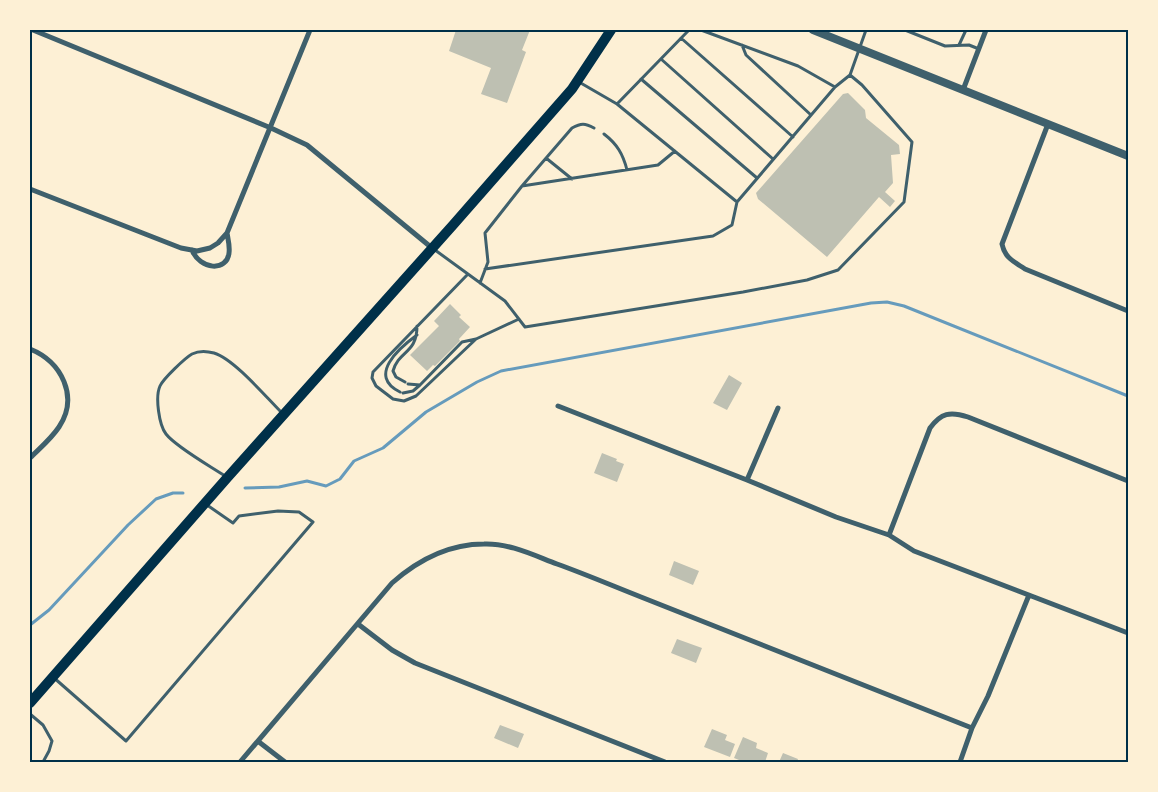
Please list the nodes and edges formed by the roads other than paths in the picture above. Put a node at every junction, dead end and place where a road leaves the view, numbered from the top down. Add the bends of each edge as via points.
1 (33, 30) edge
2 (310, 30) edge
3 (611, 30) edge
4 (689, 30) edge
5 (701, 30) edge
6 (813, 30) edge
7 (866, 30) edge
8 (905, 30) edge
9 (966, 30) edge
10 (986, 30) edge
11 (681, 38) junction
12 (742, 45) junction
13 (959, 45) junction
14 (859, 48) junction
15 (979, 49) junction
16 (661, 59) junction
17 (850, 75) junction
18 (641, 79) junction
19 (577, 81) junction
20 (835, 87) junction
21 (964, 90) junction
22 (617, 104) junction
23 (811, 115) junction
24 (1048, 124) junction
25 (271, 128) junction
26 (594, 128) dead end
27 (604, 134) dead end
28 (793, 137) junction
29 (675, 151) junction
30 (1128, 156) edge
31 (546, 158) junction
32 (773, 159) junction
33 (627, 170) junction
34 (757, 178) junction
35 (572, 179) junction
36 (522, 186) junction
37 (30, 189) edge
38 (737, 202) junction
39 (227, 233) junction
40 (432, 248) junction
41 (192, 250) junction
42 (485, 270) junction
43 (468, 274) junction
44 (480, 283) junction
45 (1128, 311) edge
46 (519, 319) junction
47 (417, 326) junction
48 (417, 335) junction
49 (476, 339) junction
50 (30, 350) edge
51 (420, 385) junction
52 (558, 406) dead end
53 (778, 408) dead end
54 (283, 415) junction
55 (30, 458) edge
56 (227, 478) junction
57 (747, 480) junction
58 (1128, 481) edge
59 (205, 504) junction
60 (889, 535) junction
61 (1029, 595) junction
62 (358, 624) junction
63 (1128, 633) edge
64 (53, 677) junction
65 (30, 703) edge
66 (30, 714) edge
67 (972, 728) junction
68 (258, 742) junction
69 (43, 762) edge
70 (240, 762) edge
71 (285, 762) edge
72 (665, 762) edge
73 (960, 762) edge

1 - 25 street
2 - 25 street
3 - 19 main road
4 - 11 lane
5 - 12 lane
6 - 14 street
7 - 14 lane
8 - 13 lane via 945,46
9 - 13 lane
10 - 15 street
11 - 16 lane
11 - 28 lane
12 - 20 lane via 798,66
12 - 23 lane via 746,55
13 - 15 lane
14 - 17 lane
14 - 21 street
15 - 21 street
16 - 18 lane
16 - 32 lane
17 - 20 lane
17 - 46 lane via 912,142 904,202 838,270 807,280 525,327
18 - 22 lane
18 - 34 lane
19 - 22 lane
19 - 40 main road
20 - 23 lane
21 - 24 street
22 - 29 lane
23 - 28 lane
24 - 30 street
24 - 45 street via 1002,244 1004,254 1026,268
25 - 39 street
25 - 40 street via 308,145
26 - 31 lane via 586,123 572,128
27 - 33 lane via 615,142 624,156
28 - 32 lane
29 - 33 lane via 658,165
29 - 38 lane
31 - 35 lane
31 - 36 lane
32 - 34 lane
33 - 35 lane
34 - 38 lane
35 - 36 lane
36 - 42 lane via 485,233 488,262
37 - 41 street via 167,244
38 - 42 lane via 732,225 713,236
39 - 41 street via 210,248
39 - 41 street via 230,254 219,265 210,267 202,264 195,259
40 - 43 lane
40 - 54 main road
42 - 44 lane
43 - 44 lane
43 - 47 lane
44 - 46 lane via 505,301
46 - 49 lane
47 - 48 lane
47 - 49 lane via 373,372 376,386 392,399 404,401 416,396
48 - 51 lane via 414,345 394,368 394,374 407,383
48 - 51 lane via 391,360 385,376 388,384 401,393 413,391
49 - 51 lane via 462,342
50 - 55 street via 50,360 60,372 68,400 59,426
52 - 57 street
53 - 57 street
54 - 56 main road
54 - 56 lane via 230,362 215,353 190,355 168,376 159,387 159,419 167,434
56 - 59 main road
57 - 60 street
58 - 60 street via 968,417 947,414 930,428
59 - 64 main road
59 - 64 lane via 232,523 240,516 278,512 300,512 313,522 126,740
60 - 61 street via 914,551
61 - 63 street
61 - 67 street
62 - 67 street via 392,583 427,558 464,546 505,546 596,578
62 - 68 street
62 - 72 street via 415,663
64 - 65 main road
66 - 69 lane via 43,725 52,741
67 - 73 street
68 - 70 street
68 - 71 street

